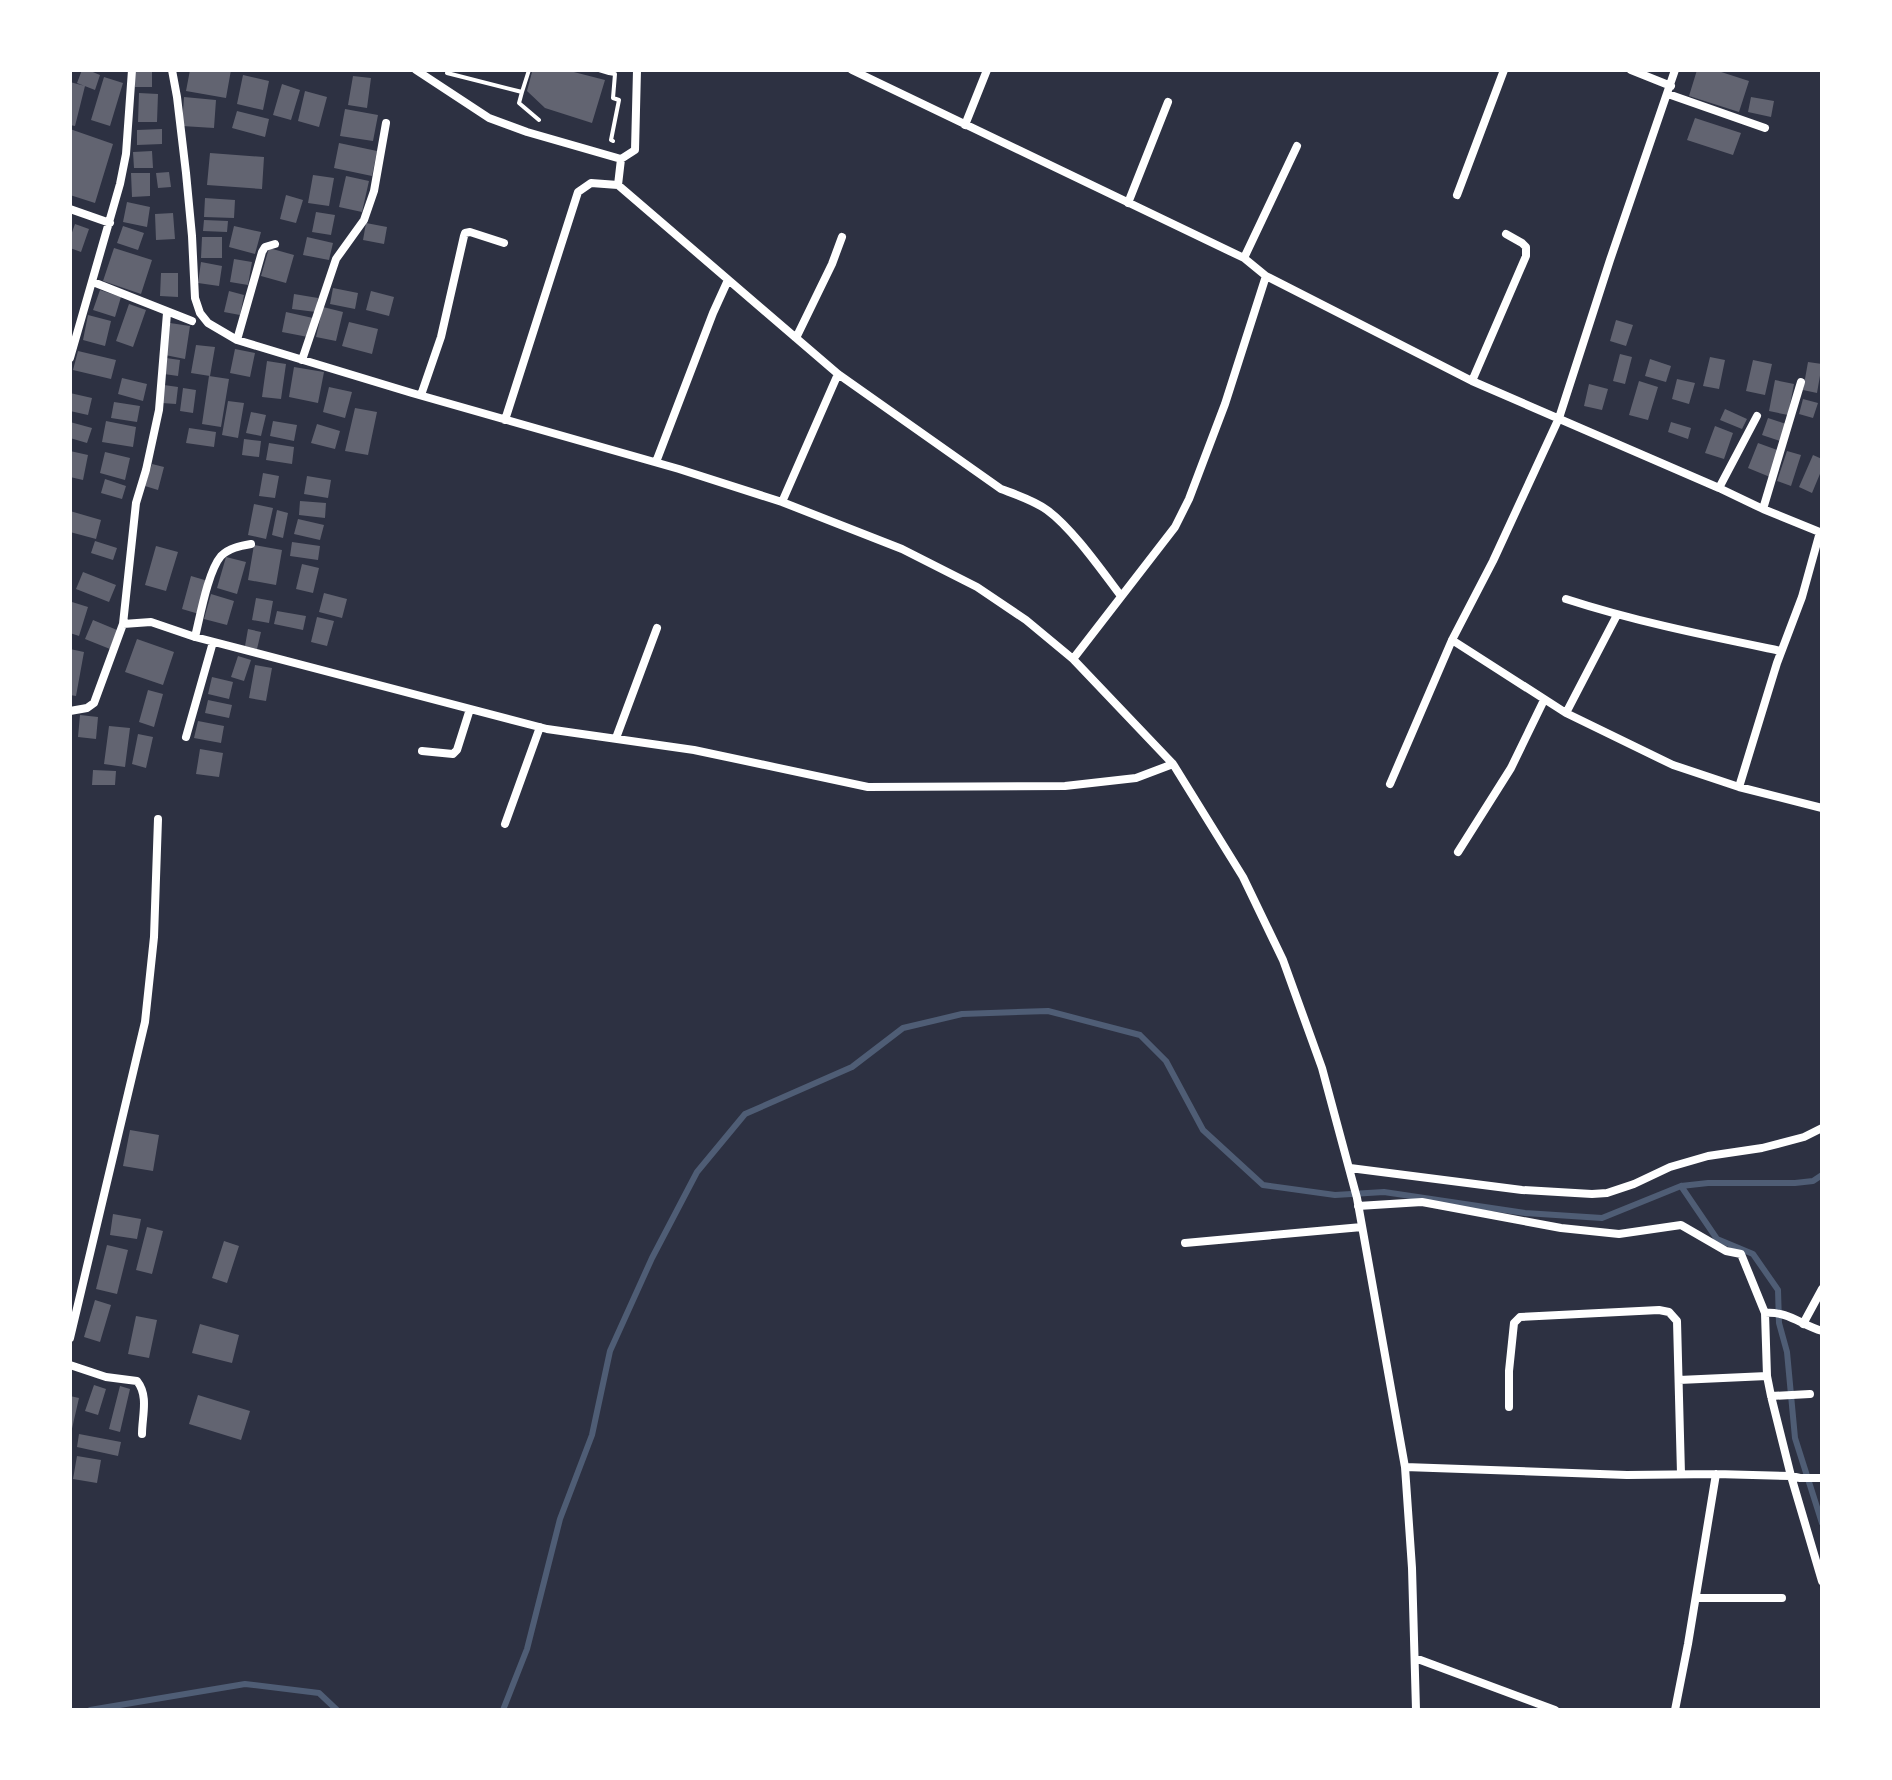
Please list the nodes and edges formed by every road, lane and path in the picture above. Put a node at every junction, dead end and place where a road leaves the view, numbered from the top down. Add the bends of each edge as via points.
1 (132, 70) edge
2 (172, 70) edge
3 (529, 70) edge
4 (599, 70) edge
5 (637, 70) edge
6 (852, 70) edge
7 (987, 70) edge
8 (1504, 70) edge
9 (1631, 70) edge
10 (1675, 70) edge
11 (610, 71) edge
12 (418, 72) edge
13 (1669, 90) junction
14 (522, 92) junction
15 (1168, 102) dead end
16 (386, 123) dead end
17 (545, 124) dead end
18 (965, 125) junction
19 (1765, 128) dead end
20 (635, 145) junction
21 (1297, 146) dead end
22 (621, 159) junction
23 (618, 185) junction
24 (1457, 195) dead end
25 (1128, 203) junction
26 (70, 209) edge
27 (110, 223) junction
28 (1506, 234) dead end
29 (842, 237) dead end
30 (504, 243) dead end
31 (275, 244) dead end
32 (1244, 258) junction
33 (1266, 276) junction
34 (728, 280) junction
35 (93, 282) junction
36 (167, 313) junction
37 (192, 321) dead end
38 (796, 338) junction
39 (237, 340) junction
40 (70, 358) edge
41 (302, 360) junction
42 (838, 374) junction
43 (1472, 381) junction
44 (1801, 382) dead end
45 (421, 395) junction
46 (1757, 416) dead end
47 (1559, 418) junction
48 (505, 420) junction
49 (656, 462) junction
50 (1719, 488) junction
51 (782, 502) junction
52 (1763, 509) junction
53 (1821, 533) edge
54 (251, 544) dead end
55 (1121, 596) junction
56 (1566, 599) dead end
57 (1617, 615) junction
58 (123, 624) junction
59 (657, 628) dead end
60 (195, 637) junction
61 (1452, 640) junction
62 (213, 642) junction
63 (1781, 651) junction
64 (1073, 659) junction
65 (1544, 700) junction
66 (470, 709) junction
67 (70, 711) edge
68 (1566, 713) junction
69 (540, 727) junction
70 (186, 737) dead end
71 (616, 738) junction
72 (422, 751) dead end
73 (1173, 764) junction
74 (1390, 784) dead end
75 (1739, 787) junction
76 (1822, 808) edge
77 (158, 819) dead end
78 (505, 824) dead end
79 (1458, 852) dead end
80 (1822, 1128) edge
81 (1350, 1168) junction
82 (1357, 1197) junction
83 (1362, 1227) junction
84 (1185, 1243) dead end
85 (1822, 1289) edge
86 (1772, 1312) junction
87 (1803, 1324) junction
88 (1822, 1331) edge
89 (70, 1338) edge
90 (70, 1365) edge
91 (1767, 1376) junction
92 (1679, 1380) junction
93 (1810, 1394) dead end
94 (1775, 1395) junction
95 (1509, 1407) dead end
96 (142, 1434) dead end
97 (1405, 1467) junction
98 (1681, 1474) junction
99 (1716, 1474) junction
100 (1795, 1477) junction
101 (1820, 1478) edge
102 (1822, 1581) edge
103 (1696, 1598) junction
104 (1782, 1598) dead end
105 (1415, 1658) junction
106 (1416, 1710) edge
107 (1555, 1710) edge
108 (1675, 1710) edge

1 - 27 street via 126,154
2 - 39 street via 195,298 208,323
3 - 14 path
4 - 11 path
5 - 20 street
6 - 18 street
7 - 18 street
8 - 24 street
9 - 13 street
10 - 13 street
11 - 20 path via 615,74 613,98 619,100 611,140
12 - 14 path via 441,72
12 - 22 street via 489,118
13 - 19 street
13 - 47 street
14 - 17 path via 519,103
15 - 25 street
16 - 41 street via 364,220 336,259
18 - 25 street
20 - 22 street
21 - 32 street
22 - 23 street
23 - 34 street
23 - 48 street via 591,183 578,192
25 - 32 street
26 - 27 street
27 - 35 street
28 - 43 street via 1526,247 1526,256
29 - 38 street
30 - 45 street via 465,233 441,337
31 - 39 street via 262,252
32 - 33 street
33 - 43 street
33 - 55 street via 1189,499 1175,527
34 - 38 street
34 - 49 street
35 - 36 street
35 - 40 street
36 - 37 street
36 - 58 street via 159,410 136,503
38 - 42 street
39 - 41 street
41 - 45 street
42 - 51 street
42 - 55 street via 1001,489 1048,511
43 - 47 street
44 - 52 street
45 - 48 street
46 - 50 street
47 - 50 street
47 - 61 street
48 - 49 street
49 - 51 street
50 - 52 street
51 - 64 street via 902,549 977,587
52 - 53 street
53 - 63 street
54 - 60 street via 234,547 221,557
55 - 64 street
56 - 57 street
57 - 63 street
57 - 68 street
58 - 60 street via 151,622
58 - 67 street via 94,703
59 - 71 street
60 - 62 street
61 - 65 street
61 - 74 street
62 - 66 street
62 - 70 street
63 - 75 street
64 - 73 street
65 - 68 street
65 - 79 street via 1511,768
66 - 69 street
66 - 72 street via 453,754
68 - 75 street via 1673,765
69 - 71 street
69 - 78 street
71 - 73 street via 868,787 1065,786 1136,778
73 - 81 street via 1243,877 1283,960 1322,1068
75 - 76 street
77 - 89 street via 145,1022
80 - 81 street via 1762,1148 1670,1167 1607,1193 1522,1190
81 - 82 street
82 - 83 street
82 - 86 street via 1422,1202 1619,1234 1681,1225 1741,1254
83 - 84 street
83 - 97 street
85 - 87 street
86 - 87 street
86 - 91 street
87 - 88 street
90 - 96 street via 137,1381 144,1398
91 - 92 street
91 - 94 street
92 - 95 street via 1677,1321 1669,1312 1520,1317 1514,1323
92 - 98 street
93 - 94 street
94 - 100 street
97 - 98 street
97 - 105 street
98 - 99 street
99 - 100 street
99 - 103 street
100 - 101 street
100 - 102 street
103 - 104 street
103 - 108 street
105 - 106 street
105 - 107 street

